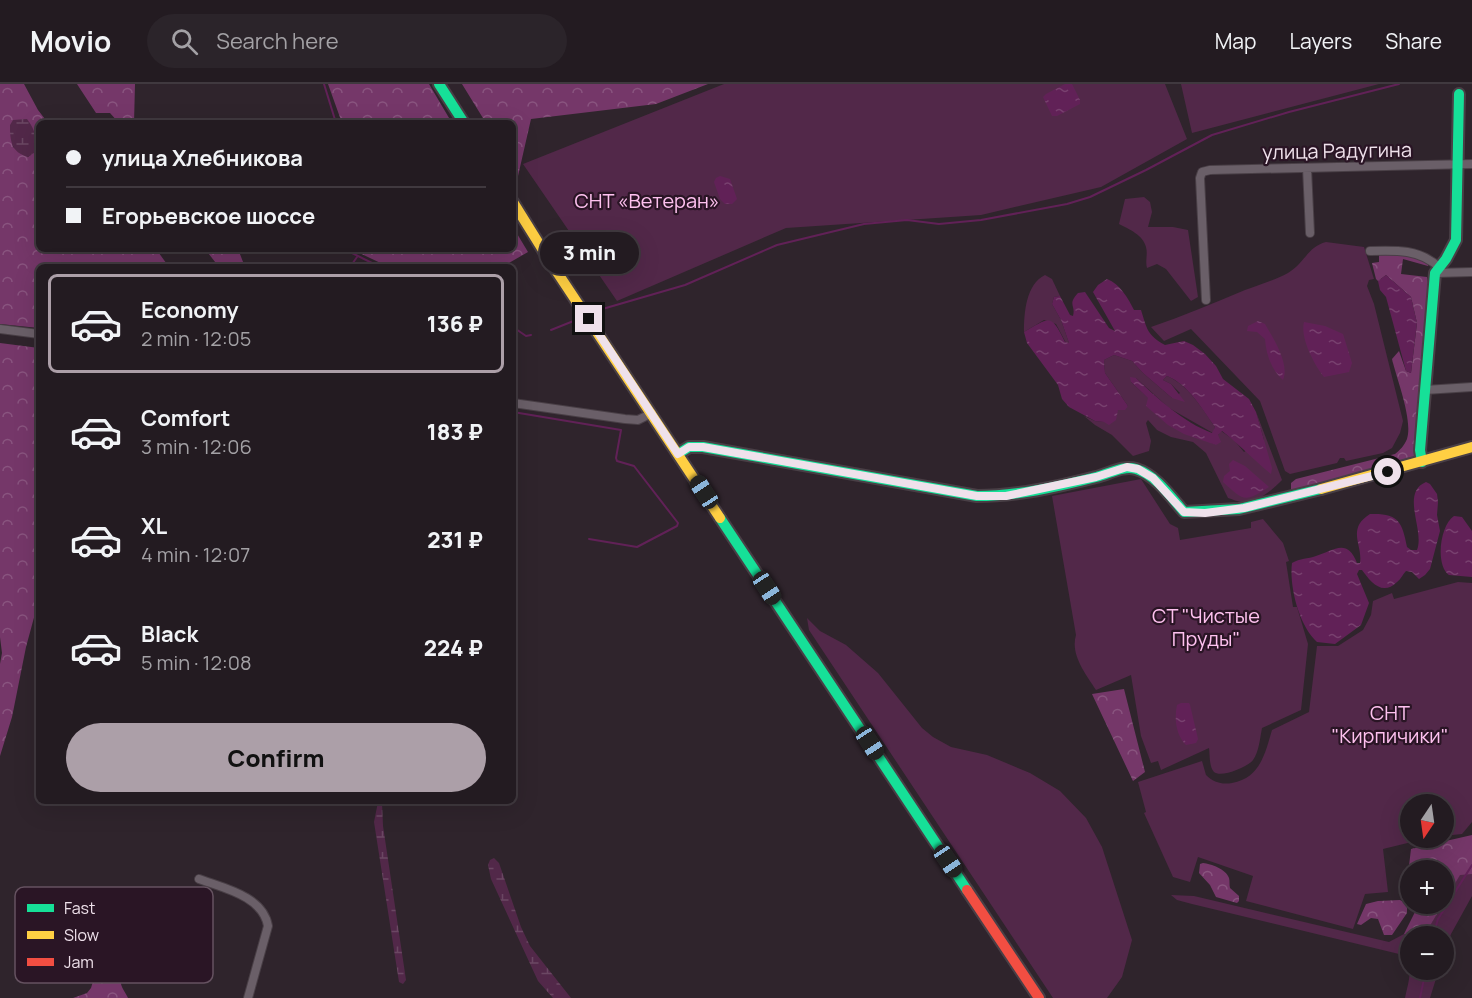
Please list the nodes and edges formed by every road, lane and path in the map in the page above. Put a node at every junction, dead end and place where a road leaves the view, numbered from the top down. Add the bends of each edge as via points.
1 (440, 84) edge
2 (1459, 94) dead end
3 (462, 120) edge
4 (1472, 164) edge
5 (1459, 165) junction
6 (1306, 168) junction
7 (516, 207) edge
8 (1310, 233) dead end
9 (1370, 251) dead end
10 (1438, 270) junction
11 (1472, 272) edge
12 (1206, 300) dead end
13 (0, 329) edge
14 (36, 334) edge
15 (1472, 387) edge
16 (1425, 390) junction
17 (516, 403) edge
18 (651, 413) junction
19 (1472, 447) edge
20 (678, 454) junction
21 (1422, 462) junction
22 (199, 879) dead end
23 (248, 998) edge
24 (1039, 998) edge

1 - 3 street
2 - 5 street
4 - 5 street, улица Радугина
5 - 6 street, улица Радугина
5 - 10 street via 1456,240
6 - 8 street
6 - 12 street, улица Радугина via 1202,172
7 - 18 street
9 - 10 street via 1409,252 1431,259
10 - 11 street
10 - 16 street
13 - 14 street
15 - 16 street
16 - 21 street
17 - 18 street via 638,420
18 - 20 street
19 - 21 street
20 - 21 street via 689,447 703,447 993,497 1127,467 1153,478 1184,512 1205,513 1244,508
20 - 24 street
22 - 23 street via 250,900 266,916 268,926

